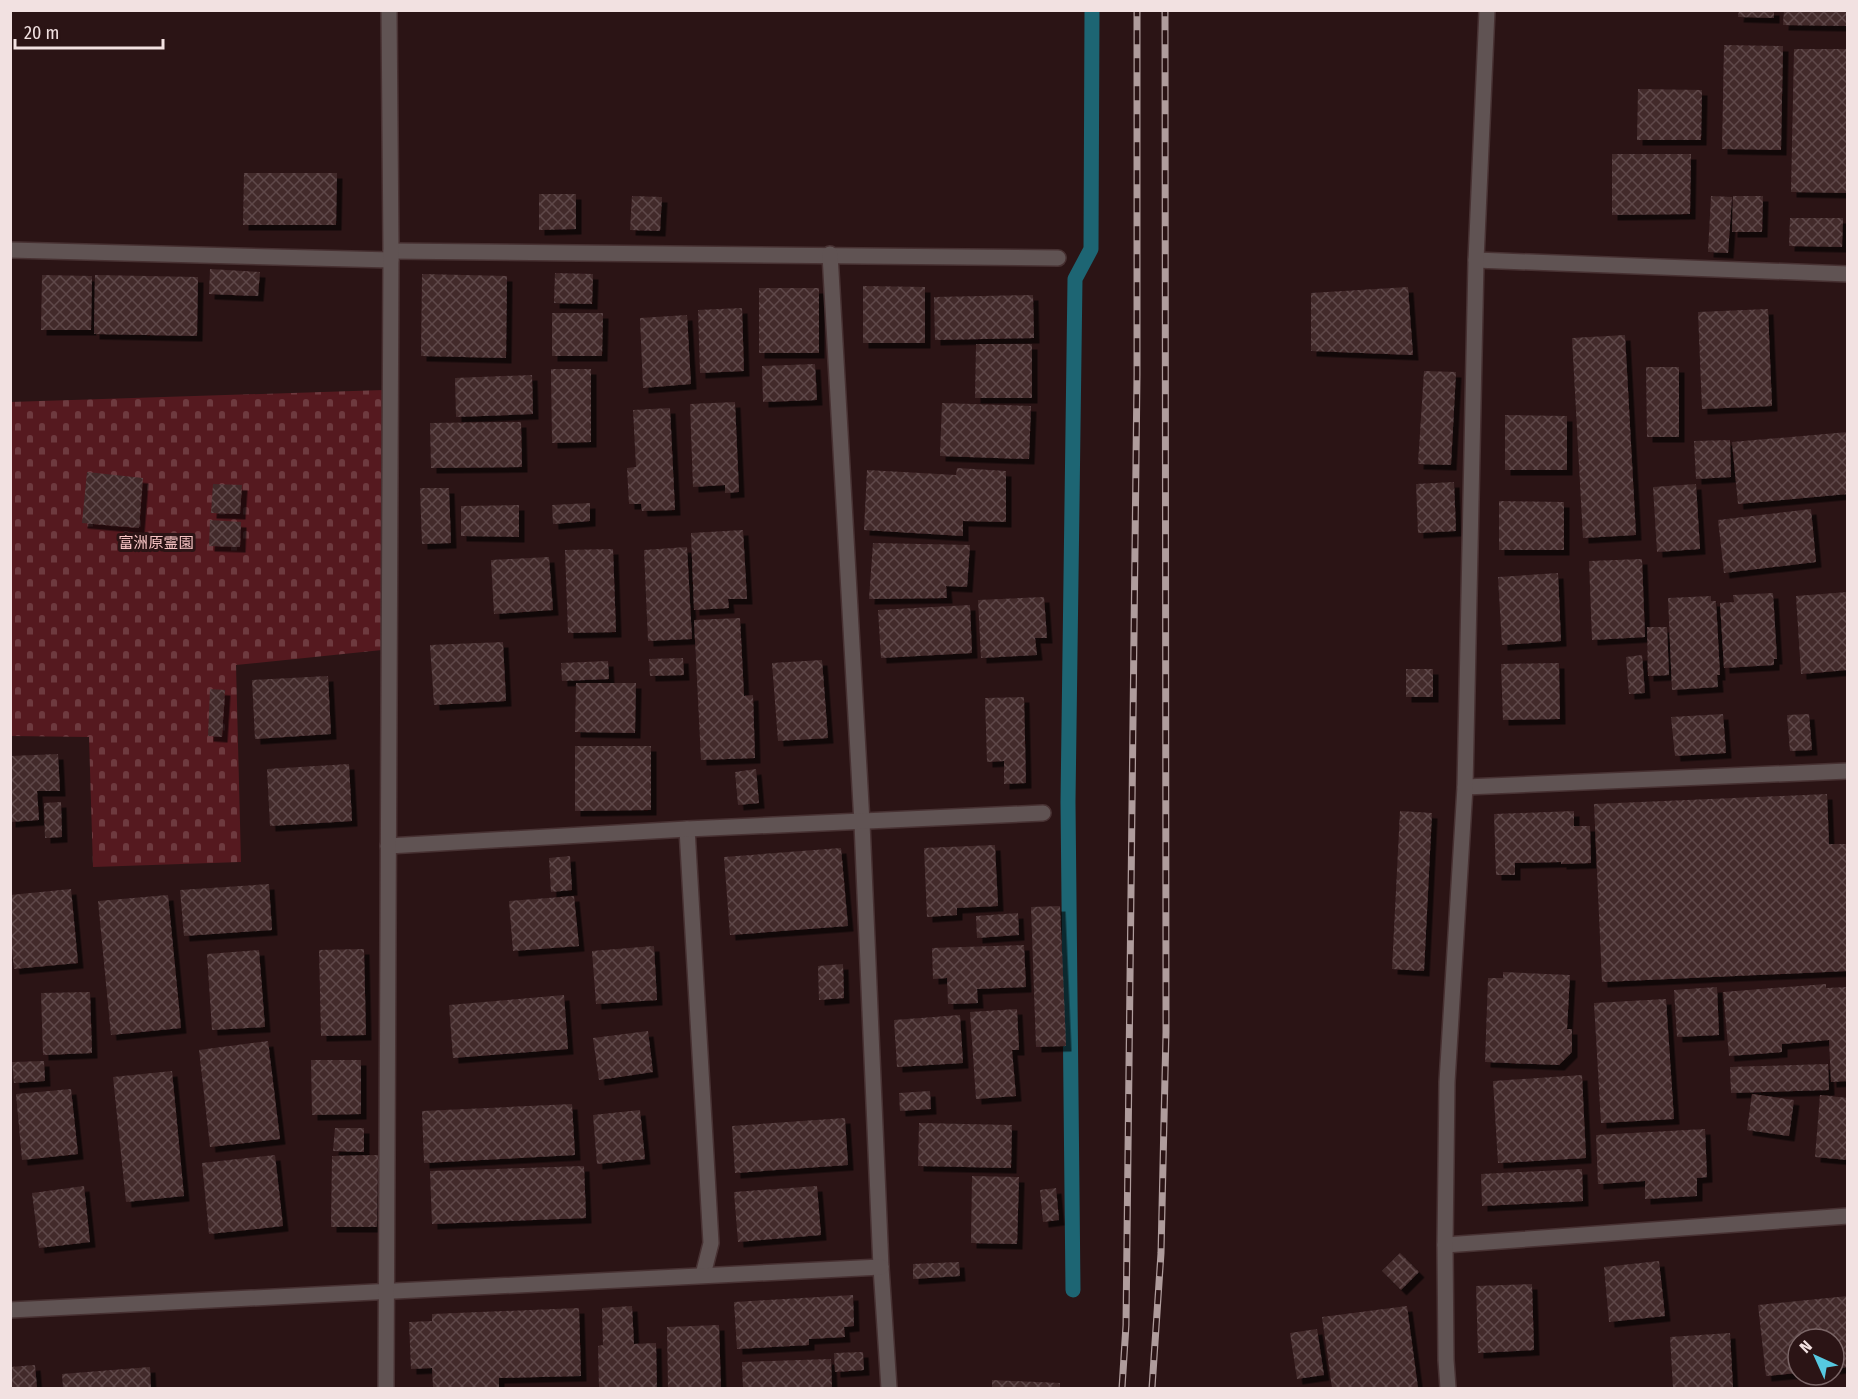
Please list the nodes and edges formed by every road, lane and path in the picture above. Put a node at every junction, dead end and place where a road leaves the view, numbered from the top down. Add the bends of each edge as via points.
1 (389, 10) edge
2 (1487, 10) edge
3 (10, 250) edge
4 (830, 254) junction
5 (391, 255) junction
6 (1058, 258) dead end
7 (1476, 260) junction
8 (1848, 274) edge
9 (1848, 771) edge
10 (1465, 787) junction
11 (1043, 813) dead end
12 (862, 823) junction
13 (687, 829) junction
14 (388, 846) junction
15 (1848, 1216) edge
16 (1445, 1245) junction
17 (881, 1267) junction
18 (703, 1275) junction
19 (386, 1290) junction
20 (10, 1310) edge
21 (386, 1389) edge
22 (889, 1389) edge
23 (1448, 1389) edge

1 - 5 street
2 - 7 street
3 - 5 street
4 - 5 street
4 - 6 street
4 - 12 street
5 - 14 street
7 - 8 street
7 - 10 street
9 - 10 street
10 - 16 street via 1447,1082
11 - 12 street
12 - 13 street
12 - 17 street
13 - 14 street
13 - 18 street via 711,1243
14 - 19 street
15 - 16 street
16 - 23 street
17 - 18 street
17 - 22 street
18 - 19 street
19 - 20 street
19 - 21 street

